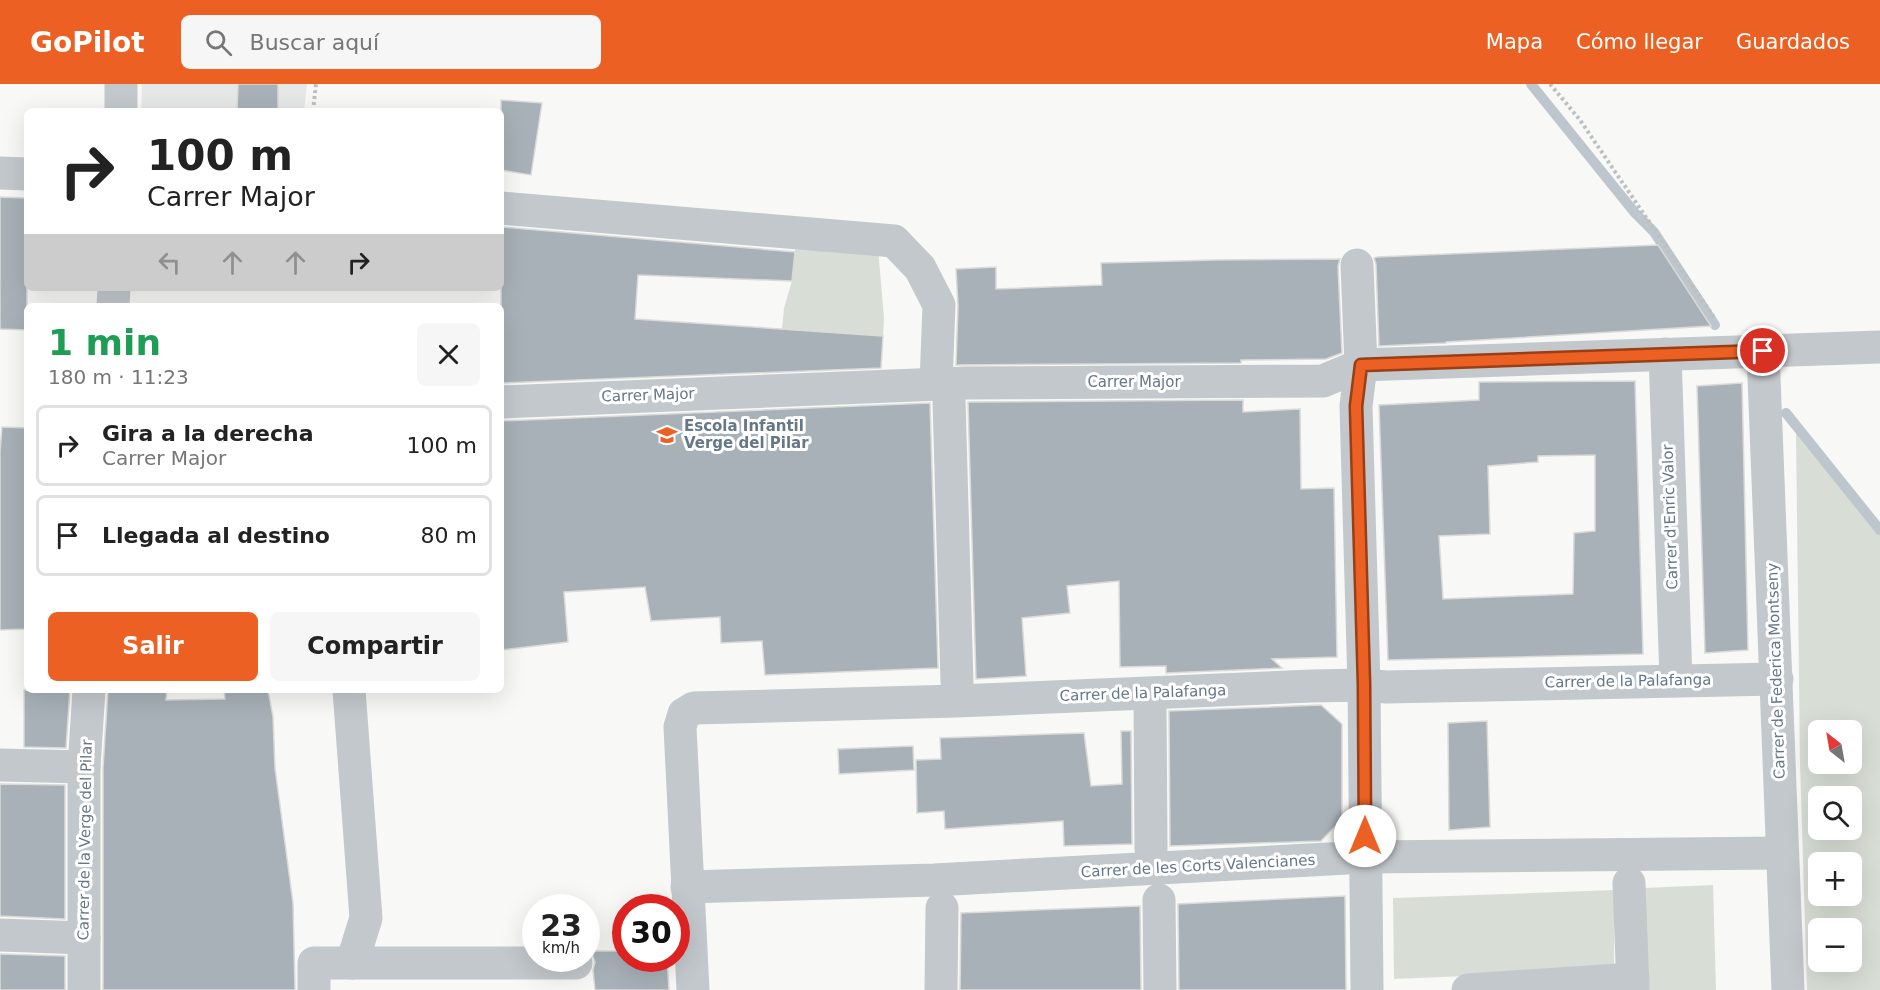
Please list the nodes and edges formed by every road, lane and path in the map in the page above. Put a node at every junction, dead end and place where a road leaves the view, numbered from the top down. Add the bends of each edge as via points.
1 (121, 84) edge
2 (316, 84) edge
3 (1550, 84) edge
4 (121, 108) edge
5 (313, 108) edge
6 (0, 173) edge
7 (24, 174) edge
8 (504, 208) edge
9 (1357, 265) dead end
10 (1880, 347) edge
11 (1750, 352) junction
12 (1665, 354) junction
13 (1361, 365) junction
14 (943, 392) junction
15 (504, 402) edge
16 (1777, 679) junction
17 (1676, 680) junction
18 (957, 682) dead end
19 (1364, 685) junction
20 (89, 693) edge
21 (349, 693) edge
22 (1150, 700) dead end
23 (0, 765) edge
24 (84, 767) junction
25 (1151, 849) dead end
26 (1781, 853) junction
27 (1366, 857) junction
28 (1629, 883) dead end
29 (687, 887) junction
30 (1159, 900) dead end
31 (942, 908) dead end
32 (0, 935) edge
33 (84, 938) junction
34 (352, 963) junction
35 (522, 963) edge
36 (1633, 985) edge
37 (84, 990) edge
38 (314, 990) edge
39 (693, 990) edge
40 (940, 990) edge
41 (1160, 990) edge
42 (1367, 990) edge
43 (1468, 990) edge
44 (1788, 990) edge

1 - 4 street
2 - 5 path
3 - 11 path
6 - 7 street
8 - 14 street via 894,241 920,268 939,305
9 - 13 street
10 - 11 street, Carrer Major
11 - 12 street, Carrer Major
11 - 16 street, Carrer de Federica Montseny
12 - 13 street, Carrer Major
12 - 17 street, Carrer d'Enric Valor
13 - 14 street, Carrer Major via 1323,381
13 - 19 street via 1356,406
14 - 15 street, Carrer Major
14 - 18 street
16 - 17 street, Carrer de la Palafanga
16 - 26 street, Carrer de Federica Montseny
17 - 19 street, Carrer de la Palafanga
19 - 27 street
19 - 29 street, Carrer de la Palafanga via 694,708 684,714 680,727
20 - 24 street, Carrer de la Verge del Pilar
21 - 34 street via 366,918
22 - 25 street
23 - 24 street
24 - 33 street, Carrer de la Verge del Pilar
26 - 27 street, Carrer de les Corts Valencianes
26 - 44 street, Carrer de Federica Montseny
27 - 29 street, Carrer de les Corts Valencianes via 934,880
27 - 42 street
28 - 36 street
29 - 39 street
30 - 41 street
31 - 40 street
32 - 33 street
33 - 37 street, Carrer de la Verge del Pilar
34 - 35 street
34 - 38 street via 314,963
36 - 43 street

